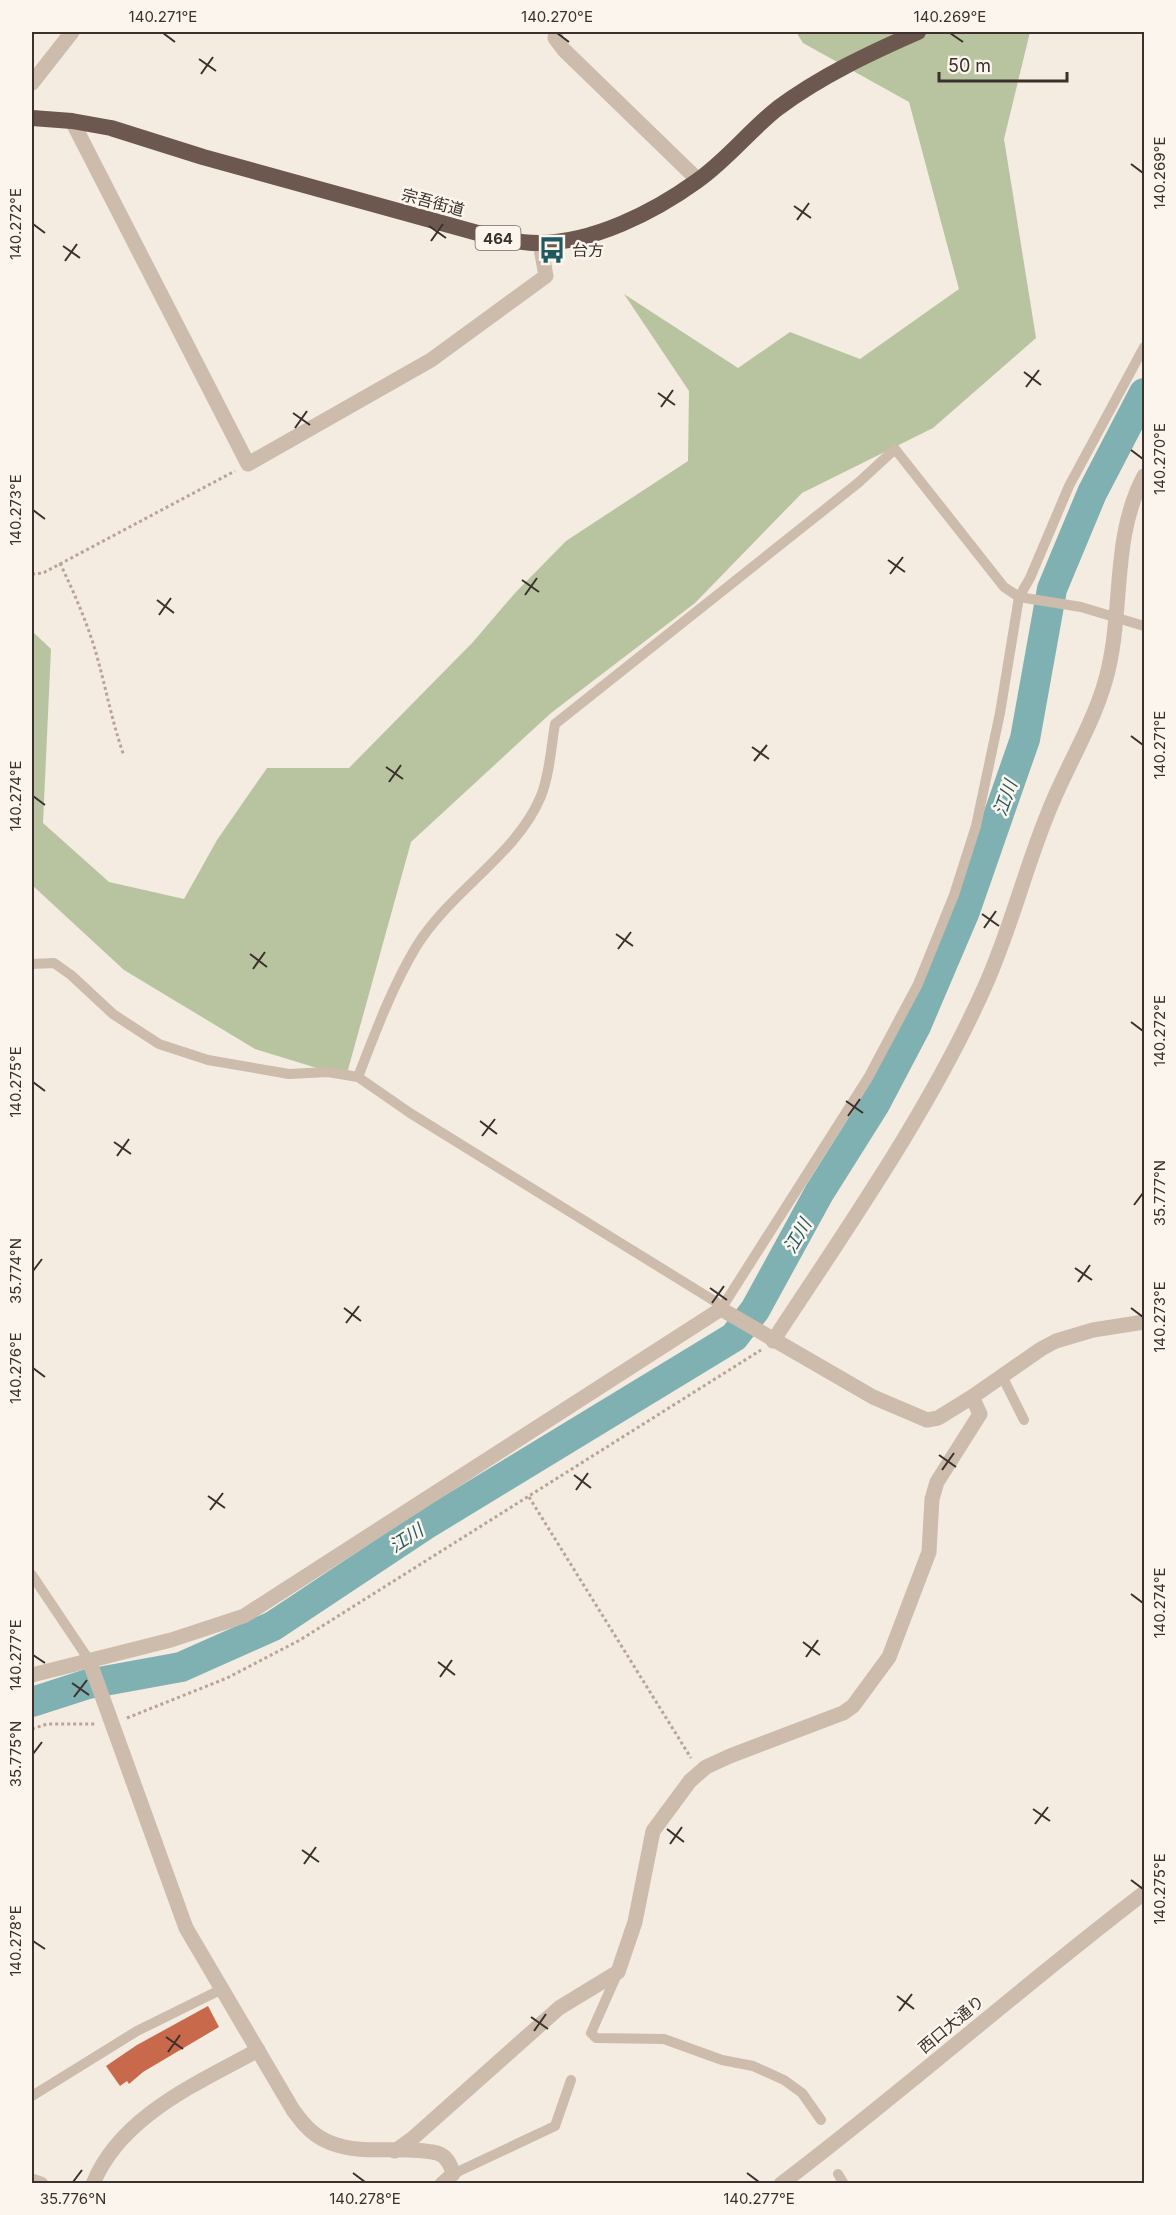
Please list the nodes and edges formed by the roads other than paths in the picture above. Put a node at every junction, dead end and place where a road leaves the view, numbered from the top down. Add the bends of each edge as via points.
1 (72, 32) edge
2 (556, 32) edge
3 (918, 32) edge
4 (32, 83) edge
5 (32, 118) edge
6 (72, 121) junction
7 (698, 180) junction
8 (540, 243) junction
9 (1144, 347) edge
10 (1144, 476) edge
11 (1018, 597) junction
12 (1116, 620) junction
13 (1144, 626) edge
14 (32, 964) edge
15 (358, 1077) junction
16 (725, 1310) junction
17 (1144, 1322) edge
18 (769, 1338) junction
19 (1003, 1378) junction
20 (972, 1397) junction
21 (1024, 1420) dead end
22 (32, 1575) edge
23 (89, 1660) junction
24 (32, 1675) edge
25 (1144, 1893) edge
26 (618, 1972) junction
27 (220, 1990) junction
28 (258, 2050) junction
29 (571, 2080) dead end
30 (32, 2096) edge
31 (821, 2120) dead end
32 (395, 2151) junction
33 (448, 2179) edge
34 (32, 2181) edge
35 (41, 2184) edge
36 (93, 2184) edge
37 (781, 2184) edge

1 - 4 street
2 - 7 street via 555,38 564,50
3 - 7 highway, 宗吾街道 / 464 via 831,74 778,108
5 - 6 highway, 宗吾街道 / 464
6 - 8 highway, 宗吾街道 / 464 via 111,128 485,235
6 - 8 street via 248,464 430,360 546,276
7 - 8 highway, 宗吾街道 / 464 via 654,208 610,227
9 - 11 lane via 1070,486
10 - 12 street via 1125,530
11 - 12 lane via 1081,607
11 - 15 lane via 1004,587 895,449 858,483 555,724 540,798 519,832 447,904 416,947
11 - 16 lane via 1000,713 976,826 954,895 918,984 868,1078
12 - 13 lane
12 - 18 street via 1105,681 1049,809 986,985 951,1055 885,1168
14 - 15 lane via 54,963 112,1014 169,1047 208,1060 289,1074 328,1072
15 - 16 lane
16 - 18 street
16 - 23 street via 244,1616
17 - 19 street via 1056,1341
18 - 20 street via 914,1417 938,1418
19 - 20 street
19 - 21 lane
20 - 26 street via 980,1414 937,1482 932,1498 929,1552 889,1657 853,1706 843,1713 730,1756 690,1781 653,1831 635,1922
22 - 23 lane
23 - 24 street
23 - 27 street via 186,1928
25 - 37 street, 西口大通り
26 - 31 lane via 591,2033 596,2038 664,2039 722,2060 753,2066 802,2093
26 - 32 street via 559,2008
27 - 28 street
27 - 30 lane via 136,2031
28 - 32 street via 306,2128 332,2144
28 - 36 street via 181,2092 141,2121 100,2166
29 - 33 lane via 555,2126
32 - 33 street via 439,2153 450,2162
34 - 35 street

